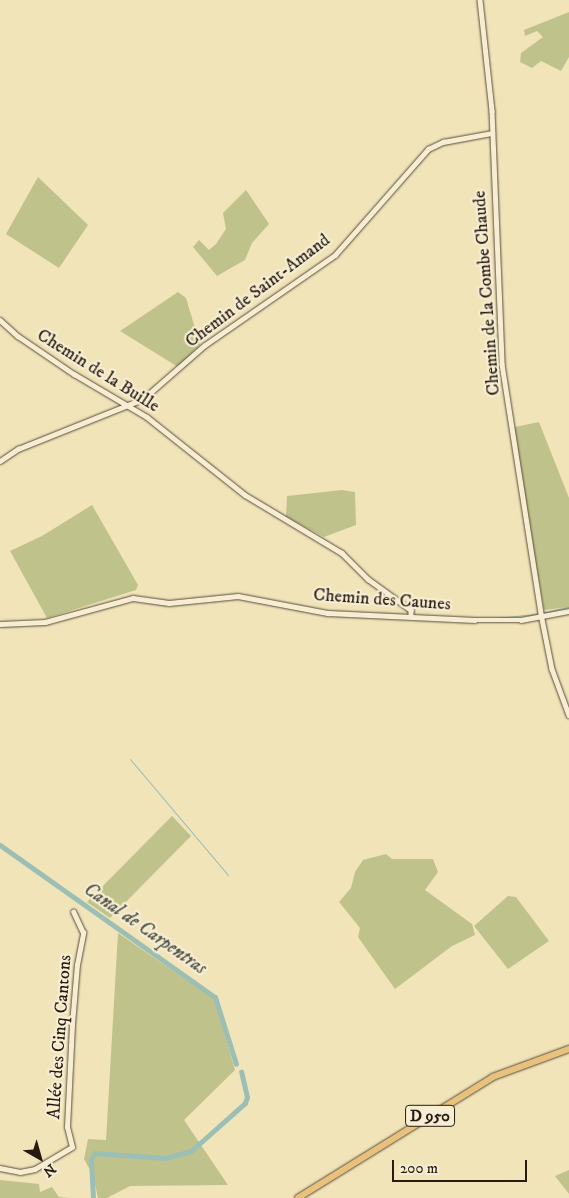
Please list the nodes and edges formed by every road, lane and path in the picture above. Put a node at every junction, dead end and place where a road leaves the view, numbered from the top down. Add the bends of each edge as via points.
1 (480, 0) edge
2 (492, 133) junction
3 (0, 320) edge
4 (130, 406) junction
5 (0, 460) edge
6 (569, 611) edge
7 (542, 615) junction
8 (411, 616) junction
9 (0, 624) edge
10 (569, 715) edge
11 (73, 912) dead end
12 (569, 1049) edge
13 (0, 1168) edge
14 (298, 1198) edge

1 - 2 street, Chemin de la Combe Chaude via 489,68
2 - 4 street, Chemin de Saint-Amand via 443,142 428,149 335,255 205,345 143,399
2 - 7 street, Chemin de la Combe Chaude via 502,364
3 - 4 street, Chemin de la Buille via 74,374
4 - 5 street, Chemin de Saint-Amand via 18,449
4 - 8 street, Chemin de la Buille via 182,442 245,495 342,553 368,579 411,610
6 - 7 street, Chemin des Caunes
7 - 8 street, Chemin des Caunes via 492,621
7 - 10 street, Chemin de la Combe Chaude via 552,669
8 - 9 street, Chemin des Caunes via 328,613 238,596 169,603 127,598 45,622
11 - 13 street, Allée des Cinq Cantons via 83,933 72,1024 67,1127 72,1147 35,1169 20,1172
12 - 14 main road, D 950 via 494,1077

